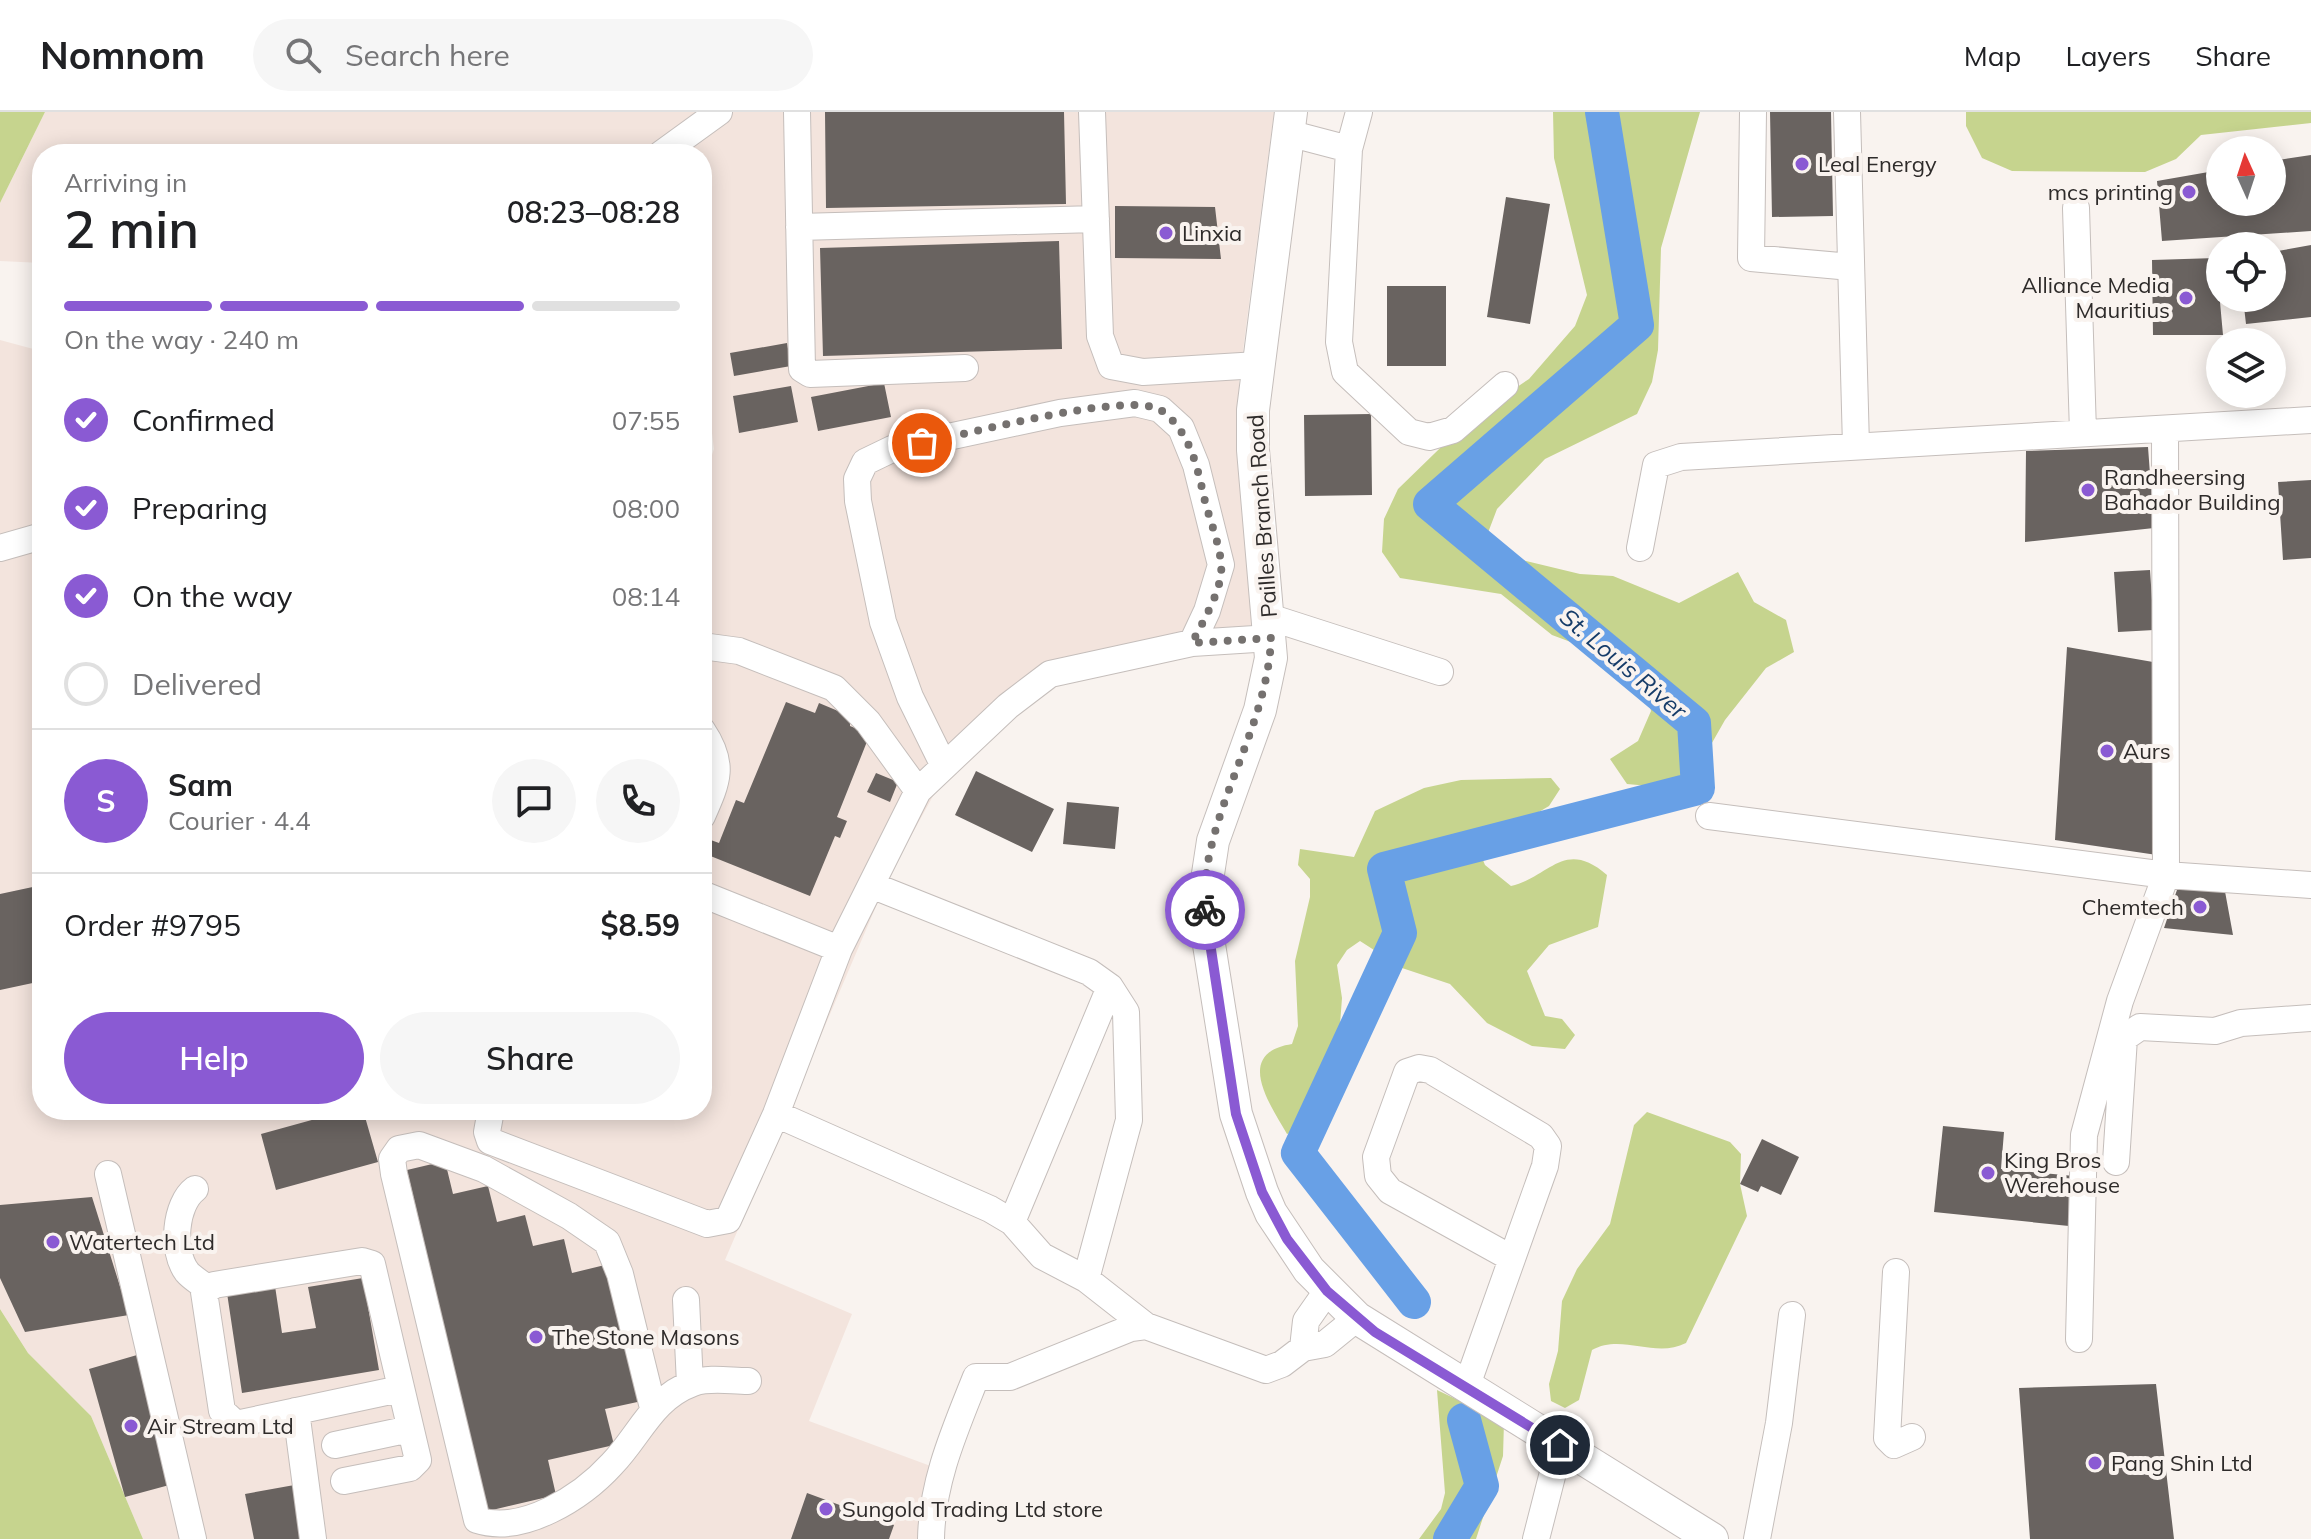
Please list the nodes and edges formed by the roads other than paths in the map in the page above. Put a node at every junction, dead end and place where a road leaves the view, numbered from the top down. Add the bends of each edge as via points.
1 (719, 112) edge
2 (797, 112) edge
3 (1092, 112) edge
4 (1359, 112) edge
5 (1753, 112) edge
6 (1847, 112) edge
7 (1289, 122) edge
8 (675, 144) edge
9 (1349, 149) junction
10 (2076, 208) dead end
11 (1096, 219) junction
12 (799, 227) junction
13 (1851, 267) junction
14 (1258, 365) junction
15 (965, 368) dead end
16 (1505, 385) dead end
17 (2311, 420) edge
18 (2165, 429) junction
19 (2083, 432) junction
20 (1856, 446) junction
21 (32, 539) edge
22 (0, 548) edge
23 (1640, 548) dead end
24 (1270, 628) junction
25 (1192, 643) junction
26 (712, 647) edge
27 (1440, 672) dead end
28 (712, 745) edge
29 (944, 766) junction
30 (712, 791) edge
31 (918, 791) junction
32 (1709, 816) dead end
33 (2166, 875) junction
34 (871, 885) junction
35 (2311, 885) edge
36 (712, 898) edge
37 (839, 949) junction
38 (1110, 987) junction
39 (2311, 1018) edge
40 (776, 1114) junction
41 (489, 1120) edge
42 (2116, 1162) dead end
43 (108, 1174) dead end
44 (195, 1189) dead end
45 (1012, 1222) junction
46 (1511, 1258) junction
47 (1896, 1272) dead end
48 (1086, 1279) junction
49 (207, 1288) junction
50 (1327, 1291) junction
51 (686, 1300) dead end
52 (1792, 1315) dead end
53 (1357, 1318) junction
54 (1146, 1326) junction
55 (2079, 1339) dead end
56 (1303, 1348) junction
57 (748, 1381) dead end
58 (690, 1384) junction
59 (1466, 1388) junction
60 (400, 1389) junction
61 (653, 1408) junction
62 (296, 1411) junction
63 (410, 1429) junction
64 (1912, 1437) dead end
65 (335, 1445) dead end
66 (1560, 1445) junction
67 (344, 1481) dead end
68 (1698, 1535) edge
69 (193, 1539) edge
70 (313, 1539) edge
71 (931, 1539) edge
72 (1536, 1539) edge
73 (1757, 1539) edge

1 - 8 street
2 - 12 street
3 - 11 street
4 - 9 street
5 - 13 street via 1751,258
6 - 13 street
7 - 9 street
7 - 14 main road, Pailles Branch Road
9 - 16 street via 1339,342 1345,372 1396,422 1429,437 1453,430
10 - 19 street
11 - 12 street
11 - 14 street via 1100,336 1111,366 1143,372
12 - 15 street via 806,373
13 - 20 street
14 - 24 main road, Pailles Branch Road via 1253,450
17 - 18 street
18 - 19 street
18 - 33 street
19 - 20 street
20 - 23 street via 1681,457 1656,465
21 - 22 street
24 - 25 street
24 - 27 street
24 - 50 main road, Pailles Branch Road via 1260,710 1213,841 1204,900 1236,1114 1247,1154 1271,1213
25 - 29 street via 1050,674
25 - 29 street via 1221,565 1196,465 1181,428 1160,409 1135,403 1060,413 892,449 865,462 857,479 858,501 883,622 910,697
26 - 31 street via 739,651 834,688 868,722
28 - 30 street via 719,773
29 - 31 street
31 - 34 street
32 - 33 street
33 - 35 street
33 - 55 street via 2120,1001 2084,1135
34 - 37 street
34 - 38 street via 1089,972
36 - 37 street
37 - 40 street
38 - 45 street
38 - 48 street via 1126,1012 1129,1120
39 - 42 street via 2241,1023 2215,1031 2130,1031 2124,1038
40 - 41 street via 735,1210 728,1220 707,1224 490,1141
40 - 45 street
43 - 69 street
44 - 49 street via 181,1206 181,1254 186,1271
45 - 48 street via 1042,1256
46 - 46 street via 1548,1146 1541,1136 1430,1070 1407,1072 1376,1157 1378,1176 1390,1191
46 - 59 street
47 - 64 street via 1887,1438 1894,1445
48 - 54 street
49 - 60 street via 362,1261 372,1264
49 - 62 street via 222,1411 228,1420 236,1424
50 - 53 main road, Pailles Branch Road
50 - 56 street via 1306,1321
51 - 58 street
52 - 73 street
53 - 56 street via 1325,1344
53 - 59 main road, Pailles Branch Road
54 - 56 street via 1266,1370
54 - 71 street via 1010,1377 976,1377 947,1451 932,1505
57 - 58 street
58 - 61 street
59 - 66 main road, Pailles Branch Road
60 - 62 street
60 - 63 street
61 - 61 street via 607,1242 484,1169 419,1145 399,1149 392,1159 394,1174 477,1520 491,1524 528,1517 567,1502 612,1464
62 - 70 street
63 - 65 street
63 - 67 street via 416,1465
66 - 68 main road, Pailles Branch Road
66 - 72 street

